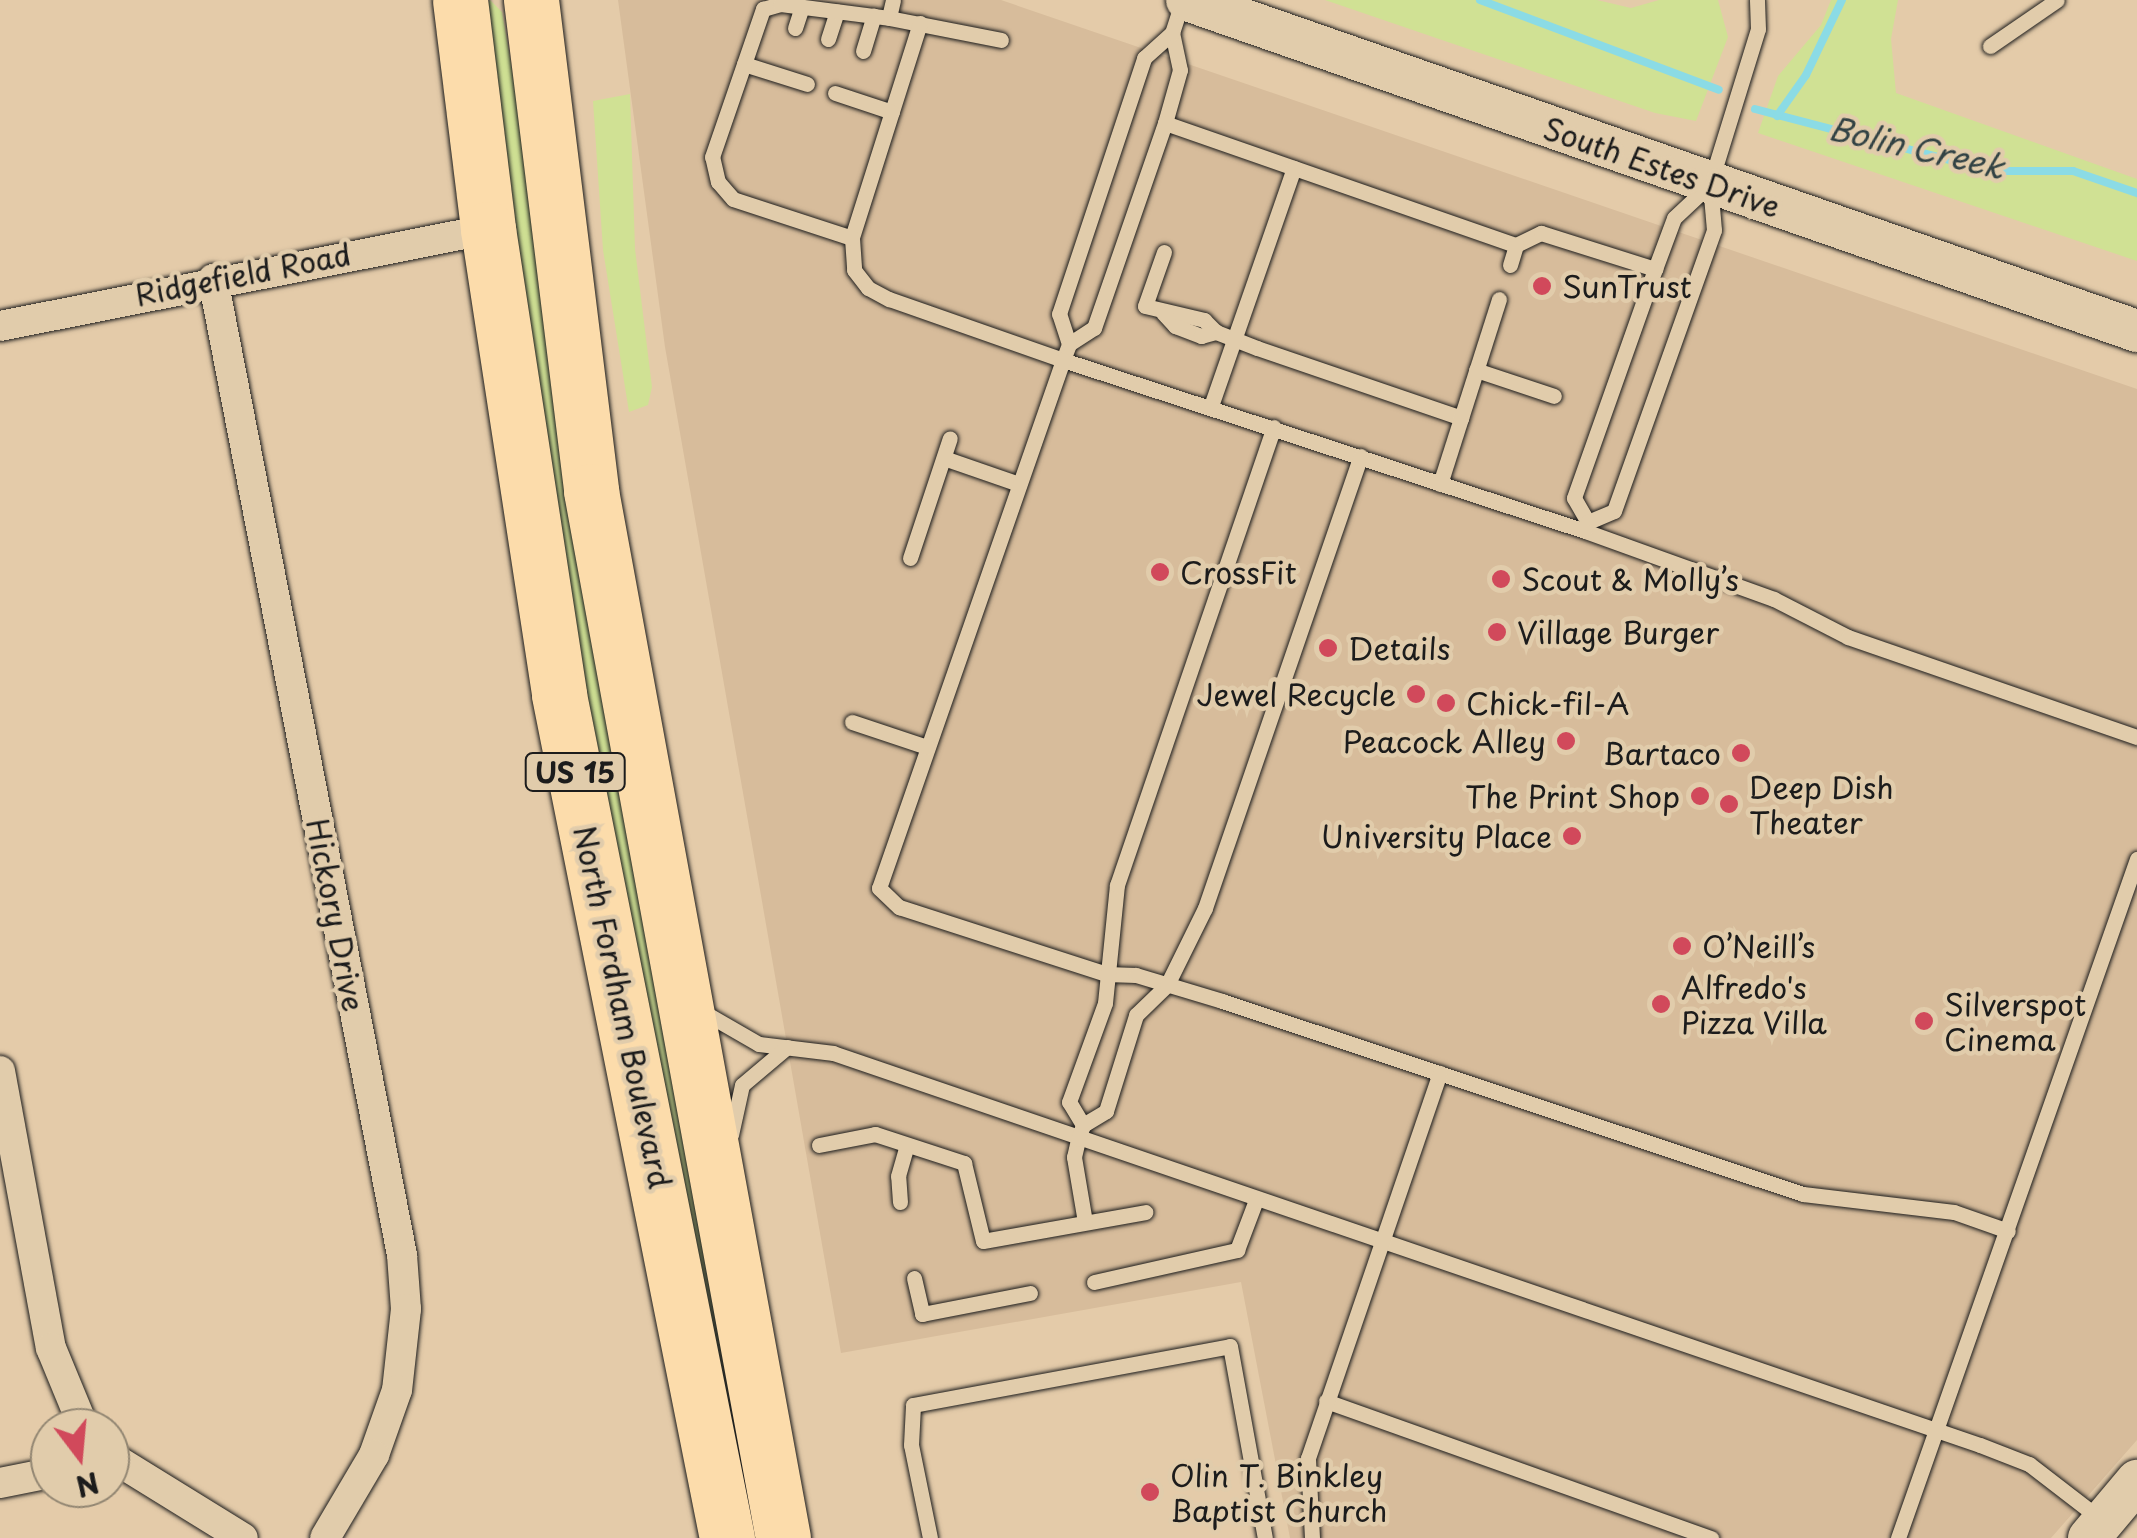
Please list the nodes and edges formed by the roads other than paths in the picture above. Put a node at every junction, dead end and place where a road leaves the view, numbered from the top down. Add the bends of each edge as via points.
1 (460, 0) edge
2 (530, 0) edge
3 (893, 0) edge
4 (1757, 0) edge
5 (2057, 0) edge
6 (802, 6) junction
7 (837, 11) junction
8 (1181, 11) edge
9 (882, 17) junction
10 (920, 22) junction
11 (795, 28) dead end
12 (828, 39) dead end
13 (1001, 40) dead end
14 (1990, 46) dead end
15 (863, 51) dead end
16 (744, 64) junction
17 (808, 84) dead end
18 (844, 91) dead end
19 (892, 112) junction
20 (1164, 123) junction
21 (1294, 168) junction
22 (1710, 184) junction
23 (488, 229) junction
24 (852, 238) junction
25 (1516, 245) junction
26 (1164, 252) dead end
27 (1510, 265) dead end
28 (1655, 269) junction
29 (214, 278) junction
30 (1499, 299) dead end
31 (0, 326) edge
32 (2137, 331) edge
33 (1235, 340) junction
34 (1069, 344) junction
35 (1063, 360) junction
36 (1476, 370) junction
37 (1554, 396) dead end
38 (1212, 406) junction
39 (1461, 418) junction
40 (1274, 427) junction
41 (950, 438) dead end
42 (1361, 456) junction
43 (944, 458) junction
44 (1019, 484) junction
45 (1440, 484) junction
46 (1586, 527) junction
47 (910, 558) dead end
48 (852, 722) dead end
49 (2137, 737) edge
50 (928, 747) junction
51 (2137, 860) edge
52 (1106, 974) junction
53 (1167, 984) junction
54 (680, 990) junction
55 (788, 1048) junction
56 (0, 1071) edge
57 (1440, 1073) junction
58 (1080, 1132) junction
59 (819, 1145) dead end
60 (908, 1145) junction
61 (718, 1189) junction
62 (1256, 1200) junction
63 (900, 1202) dead end
64 (1145, 1212) dead end
65 (1085, 1222) junction
66 (2008, 1231) junction
67 (1381, 1242) junction
68 (914, 1278) dead end
69 (1094, 1282) dead end
70 (1030, 1294) dead end
71 (1326, 1401) junction
72 (76, 1408) edge
73 (1937, 1435) junction
74 (130, 1470) edge
75 (30, 1477) edge
76 (2137, 1481) edge
77 (0, 1483) edge
78 (2096, 1530) edge
79 (243, 1538) edge
80 (325, 1538) edge
81 (727, 1538) edge
82 (783, 1538) edge
83 (930, 1538) edge
84 (1265, 1538) edge
85 (1312, 1538) edge
86 (1711, 1538) edge
87 (1898, 1538) edge

1 - 23 highway, North Fordham Boulevard / US 15
2 - 54 highway, North Fordham Boulevard / US 15 via 590,491
3 - 9 lane
4 - 22 lane via 1758,28
5 - 14 lane
6 - 7 lane
6 - 11 lane
6 - 16 lane via 763,9
7 - 9 lane
7 - 12 lane
8 - 20 lane via 1180,70
8 - 22 main road, South Estes Drive
8 - 34 lane via 1144,58 1060,314
9 - 10 lane
9 - 15 lane
10 - 13 lane
10 - 19 lane
16 - 17 lane via 782,68
16 - 24 lane via 712,157 718,182 734,200
18 - 19 lane
19 - 24 lane
20 - 21 lane
20 - 34 lane via 1094,328
21 - 25 lane
21 - 33 lane
22 - 28 lane via 1674,218
22 - 32 main road, South Estes Drive
22 - 46 lane via 1714,230 1614,510
23 - 29 street, Ridgefield Road
23 - 81 highway, North Fordham Boulevard / US 15 via 560,695
24 - 35 lane via 854,270 868,288
25 - 27 lane
25 - 28 lane via 1541,233
26 - 33 lane via 1146,306 1204,320
28 - 46 lane via 1574,498
29 - 31 street, Ridgefield Road
29 - 80 street, Hickory Drive via 402,1255 406,1309 397,1390 374,1455
30 - 36 lane
33 - 38 lane
33 - 39 lane
34 - 35 lane
35 - 38 lane
35 - 44 lane
36 - 37 lane
36 - 39 lane
38 - 40 lane
39 - 45 lane
40 - 42 lane
40 - 52 lane via 1117,884
41 - 43 lane
42 - 45 lane
42 - 53 lane via 1206,908
43 - 44 lane
43 - 47 lane
44 - 50 lane
45 - 46 lane
46 - 49 lane via 1774,599 1848,638
48 - 50 lane
50 - 52 lane via 878,888 899,908
51 - 66 lane
52 - 53 lane
52 - 58 lane via 1105,1003 1069,1102
53 - 57 lane
53 - 58 lane via 1136,1015 1106,1111
54 - 55 lane via 732,1034
54 - 61 highway, North Fordham Boulevard / US 15
55 - 58 lane via 834,1052
55 - 61 lane via 742,1085
56 - 72 street via 51,1348
57 - 66 lane via 1803,1194 1954,1212
57 - 67 lane
58 - 62 lane
58 - 65 lane via 1074,1157
59 - 60 lane via 875,1134
60 - 63 lane via 898,1176
60 - 65 lane via 964,1163 983,1240
61 - 82 highway, North Fordham Boulevard / US 15
62 - 67 lane
62 - 69 lane via 1237,1250
64 - 65 lane
66 - 73 lane
67 - 71 lane
67 - 73 lane
68 - 70 lane via 922,1314
71 - 85 lane via 1306,1477
71 - 86 lane
73 - 78 lane via 2029,1464
73 - 87 lane
74 - 79 street
75 - 77 street
76 - 78 main road
83 - 84 lane via 911,1445 913,1405 1230,1346

